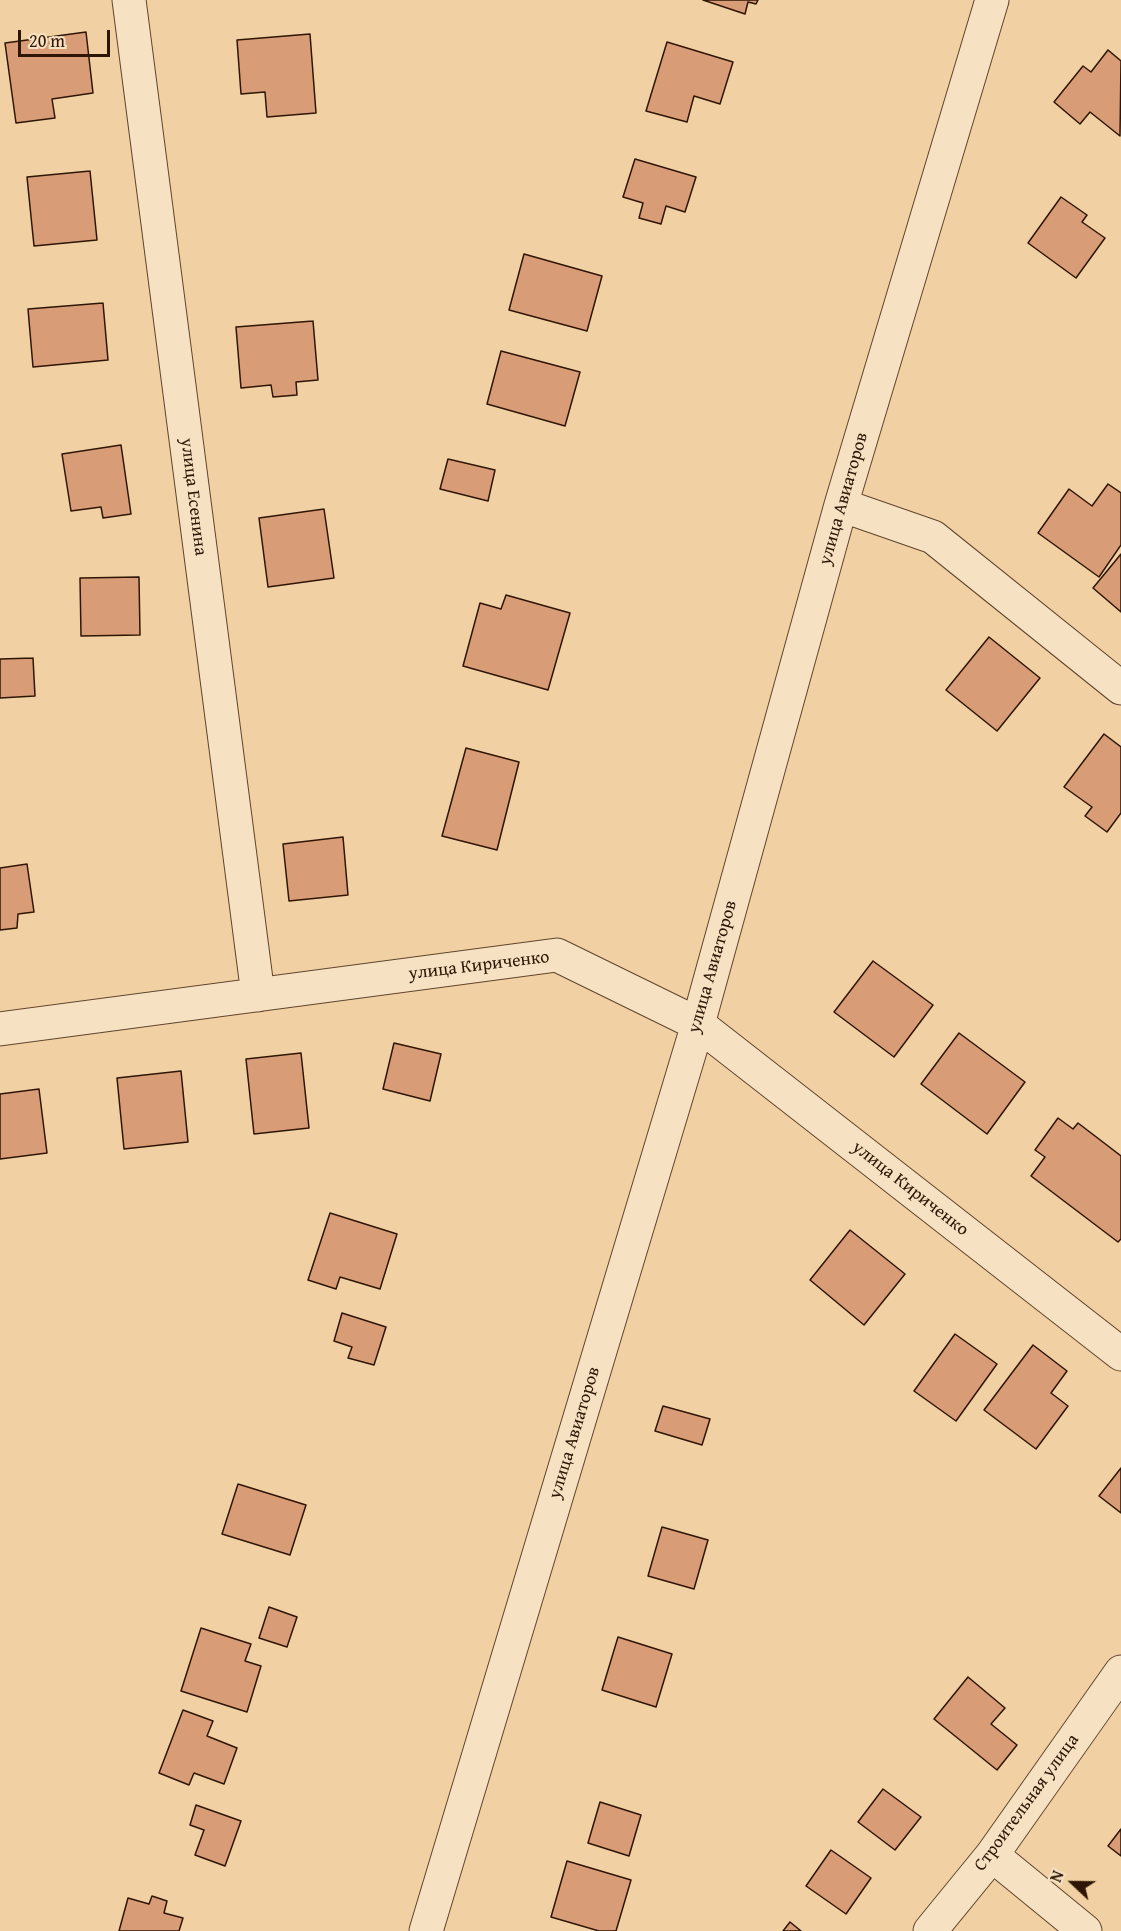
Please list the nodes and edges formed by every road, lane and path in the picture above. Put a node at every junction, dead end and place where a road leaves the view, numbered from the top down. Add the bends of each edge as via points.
1 (129, 0) edge
2 (992, 0) edge
3 (841, 505) junction
4 (1121, 688) edge
5 (258, 995) junction
6 (698, 1024) junction
7 (0, 1029) edge
8 (1121, 1354) edge
9 (1121, 1672) edge
10 (992, 1855) junction
11 (426, 1931) edge
12 (930, 1931) edge
13 (1085, 1931) edge

1 - 5 street, улица Есенина
2 - 3 street, улица Авиаторов
3 - 4 street via 933,537
3 - 6 street, улица Авиаторов
5 - 6 street, улица Кириченко via 557,955
5 - 7 street, улица Кириченко
6 - 8 street, улица Кириченко
6 - 11 street, улица Авиаторов
9 - 10 street, Строительная улица
10 - 12 street, Строительная улица
10 - 13 street

